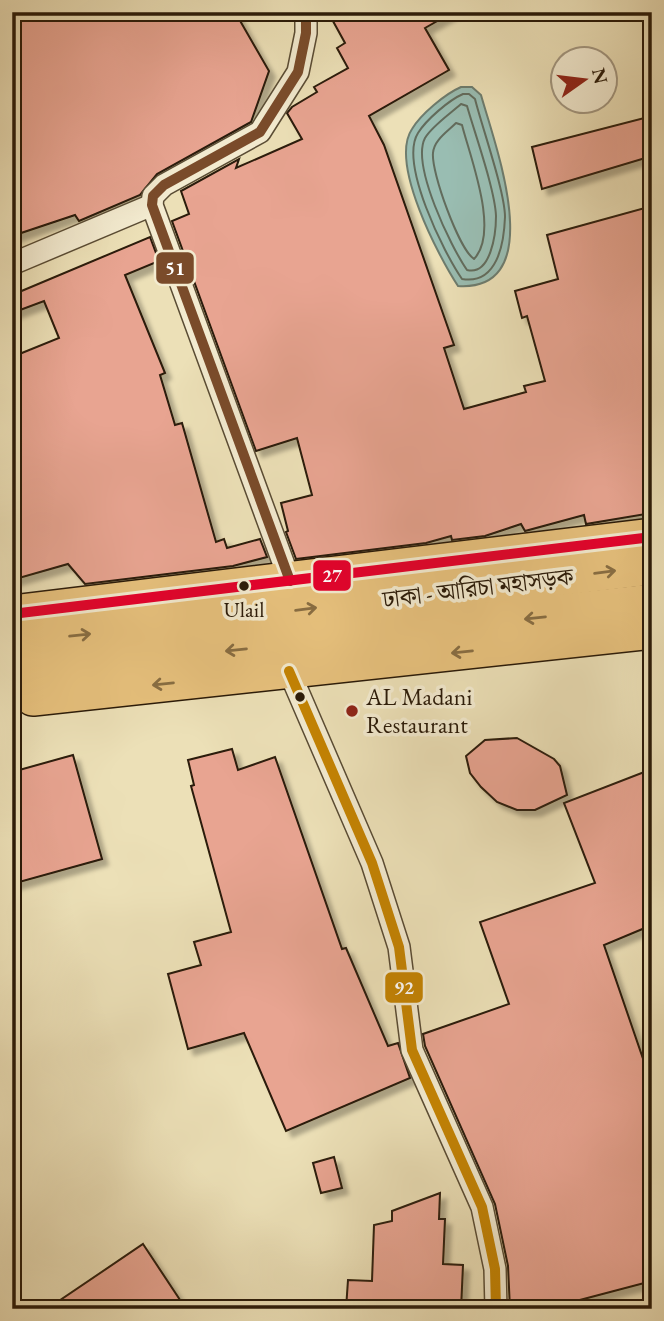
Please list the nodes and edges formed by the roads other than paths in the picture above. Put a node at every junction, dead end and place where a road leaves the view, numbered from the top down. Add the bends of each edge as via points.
1 (306, 12) edge
2 (152, 205) junction
3 (12, 264) edge
4 (652, 537) edge
5 (652, 566) edge
6 (290, 581) junction
7 (652, 603) edge
8 (12, 614) edge
9 (652, 630) edge
10 (12, 641) edge
11 (289, 671) junction
12 (12, 674) edge
13 (12, 698) edge
14 (496, 1309) edge

1 - 2 street via 298,72 260,132 164,185 153,196
2 - 3 street
2 - 6 street
4 - 6 highway
10 -> 5 highway, ঢাকা - আরিচা মহাসড়ক
6 - 8 highway
7 -> 12 highway, ঢাকা - আরিচা মহাসড়ক
9 -> 11 highway
11 -> 13 highway
11 - 14 street via 372,863 399,947 412,1050 482,1207 495,1269

